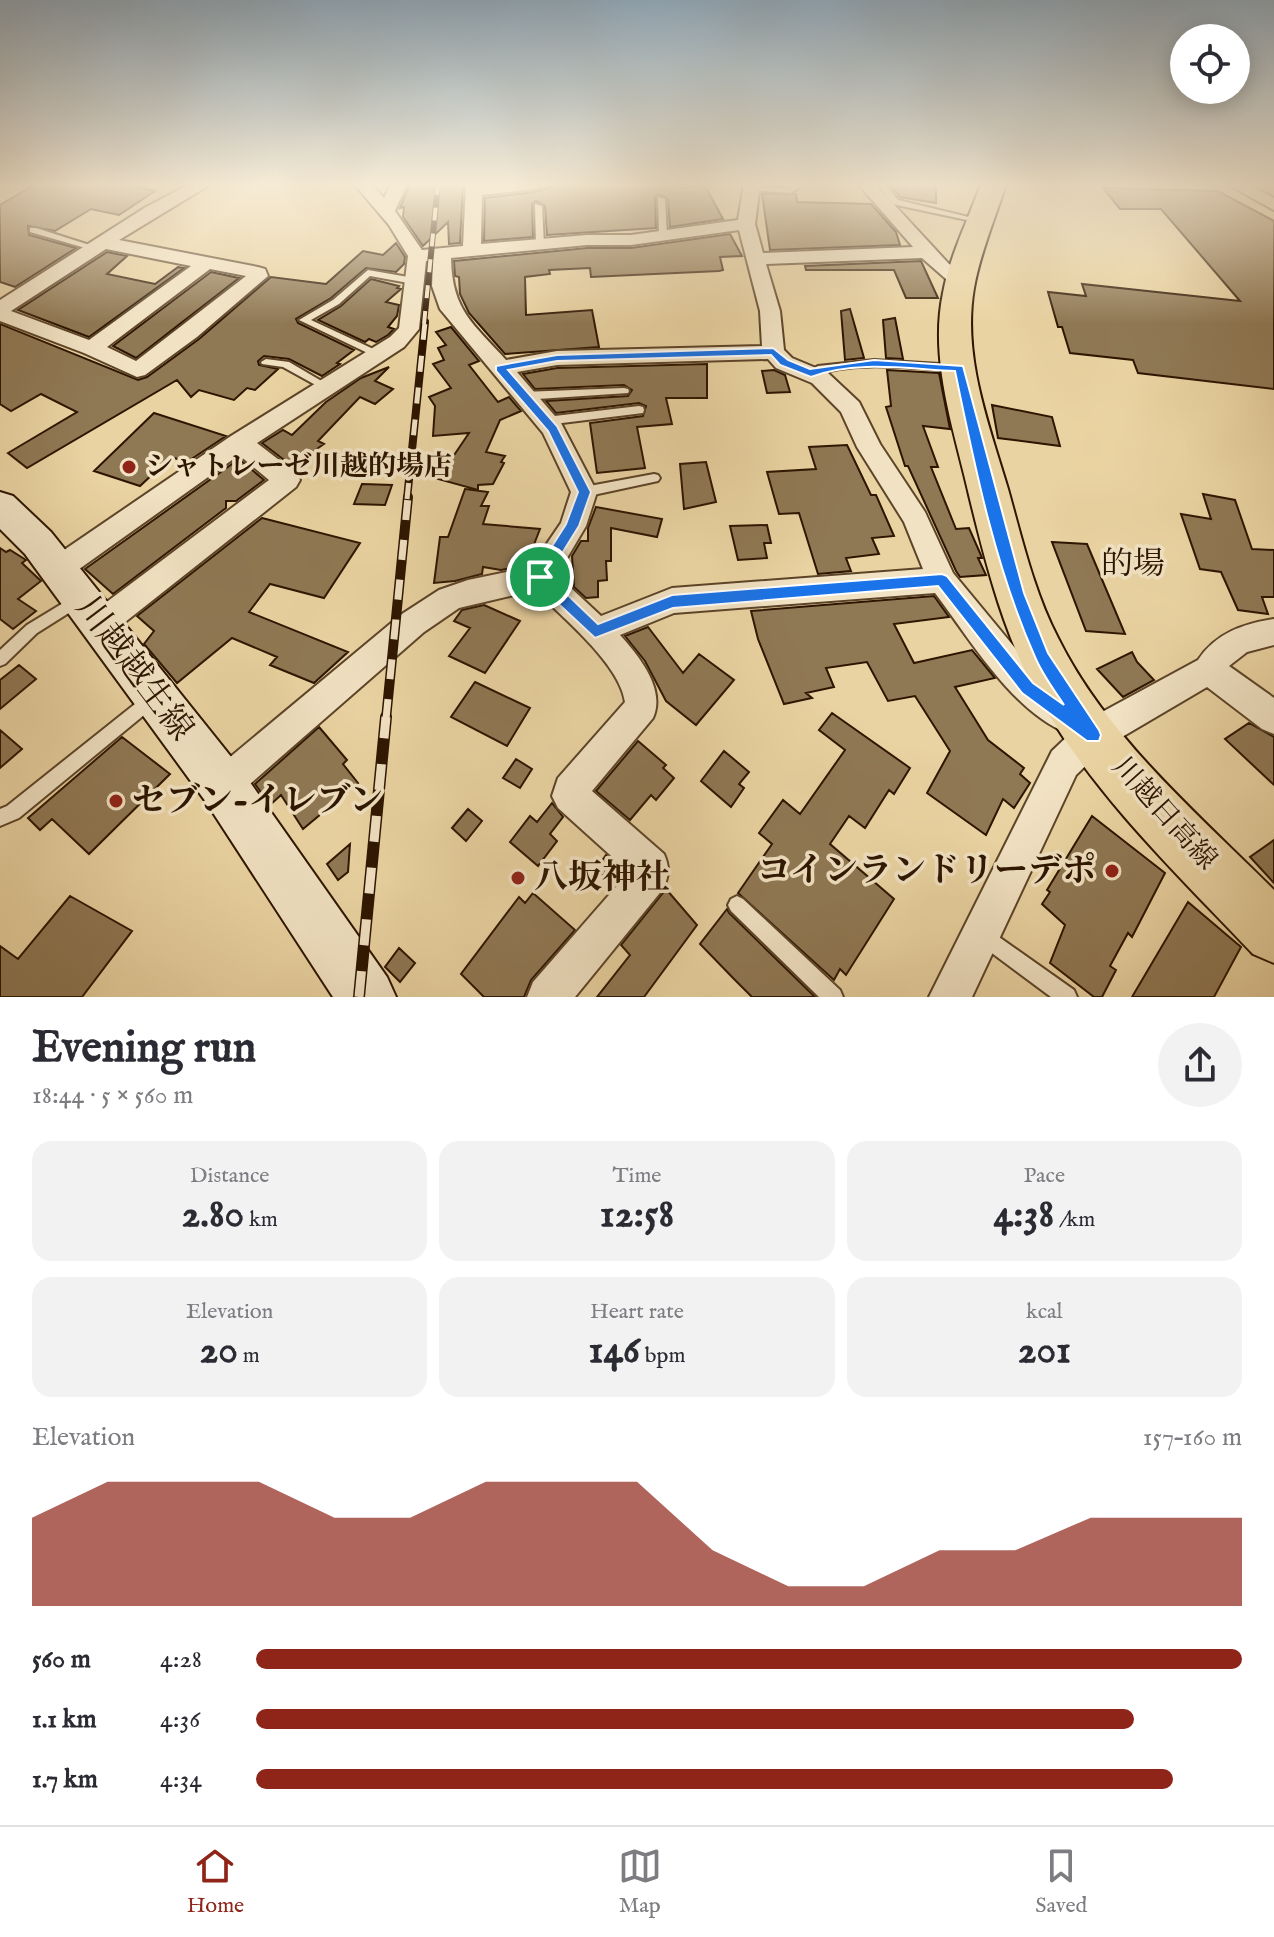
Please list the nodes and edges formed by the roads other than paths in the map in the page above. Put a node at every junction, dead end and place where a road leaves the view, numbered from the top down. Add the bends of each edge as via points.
1 (35, 231) edge
2 (122, 231) edge
3 (400, 231) edge
4 (472, 231) edge
5 (539, 231) edge
6 (663, 231) edge
7 (701, 231) edge
8 (747, 231) edge
9 (908, 231) edge
10 (979, 231) edge
11 (663, 236) junction
12 (540, 245) junction
13 (99, 246) junction
14 (928, 252) junction
15 (472, 253) junction
16 (417, 256) junction
17 (442, 256) junction
18 (754, 259) junction
19 (208, 262) junction
20 (414, 281) junction
21 (961, 282) junction
22 (0, 311) edge
23 (92, 348) junction
24 (773, 352) junction
25 (378, 355) junction
26 (266, 362) dead end
27 (500, 368) junction
28 (959, 368) junction
29 (811, 373) junction
30 (325, 386) junction
31 (624, 391) dead end
32 (523, 396) junction
33 (639, 410) dead end
34 (546, 421) junction
35 (240, 442) junction
36 (654, 478) dead end
37 (584, 492) junction
38 (0, 506) edge
39 (540, 577) junction
40 (942, 580) junction
41 (79, 597) junction
42 (595, 632) junction
43 (1274, 632) edge
44 (0, 659) edge
45 (1209, 670) junction
46 (155, 696) junction
47 (1274, 718) edge
48 (1093, 735) junction
49 (223, 785) junction
50 (0, 818) edge
51 (737, 905) dead end
52 (1274, 933) edge
53 (981, 934) junction
54 (367, 997) edge
55 (548, 997) edge
56 (833, 997) edge
57 (950, 997) edge
58 (1067, 997) edge

1 - 13 lane
2 - 13 street
3 - 16 street
4 - 15 street
5 - 12 lane
6 - 11 lane
7 - 11 street
8 - 18 street
9 - 14 street
10 - 21 main road, 川越日高線
11 - 12 street
12 - 15 street
13 - 19 street
13 - 22 street
14 - 18 street
14 - 21 street
15 - 17 street
16 - 17 street
16 - 20 street
17 - 27 street via 444,297
18 - 24 street via 770,311
19 - 23 street
19 - 23 street via 258,276 142,368
20 - 25 street via 409,329
20 - 25 lane via 368,273 336,302 304,320
21 - 28 main road, 川越日高線 via 954,331
22 - 23 street
24 - 27 street via 557,358
24 - 29 street via 784,363
25 - 30 street
26 - 30 lane via 285,364
27 - 32 street
28 - 29 lane via 874,363
28 - 48 main road, 川越日高線 via 1017,593 1042,657
29 - 40 street via 851,408 869,447 916,519
30 - 35 street
31 - 32 lane
32 - 34 street
33 - 34 lane
34 - 37 street
35 - 41 street
35 - 41 street via 287,480
36 - 37 lane
37 - 39 street via 573,526
38 - 41 main road, 川越越生線 via 38,543
39 - 42 street
39 - 49 street via 449,599 394,639
40 - 42 street via 672,601
40 - 48 street via 1028,688
41 - 44 lane
41 - 46 main road, 川越越生線
42 - 55 street via 631,672 643,695 642,707 570,796 651,867 650,876
43 - 45 street via 1218,653
45 - 47 street
45 - 48 street
46 - 49 main road, 川越越生線
46 - 50 lane
48 - 52 main road, 川越日高線
48 - 53 street via 1064,763
49 - 54 main road, 川越越生線
51 - 56 lane
53 - 57 street
53 - 58 lane

